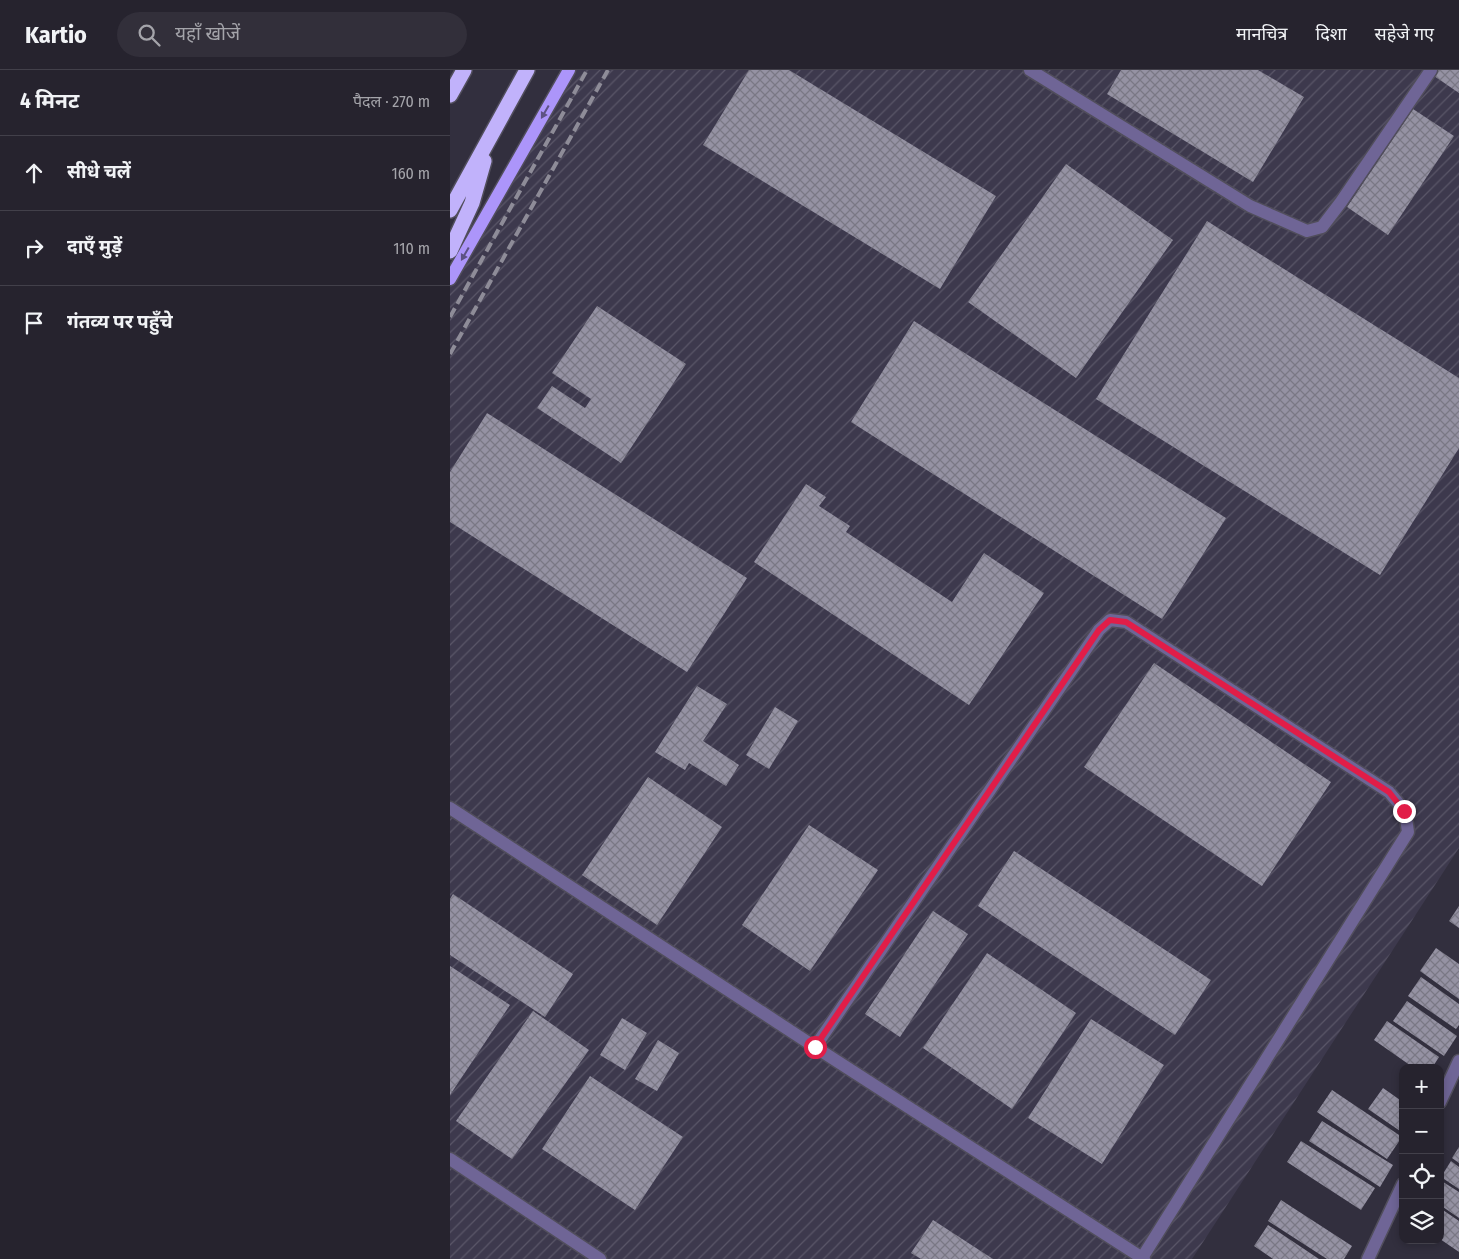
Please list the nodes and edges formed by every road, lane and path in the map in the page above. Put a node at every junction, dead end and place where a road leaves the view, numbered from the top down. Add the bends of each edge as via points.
1 (464, 70) edge
2 (527, 70) edge
3 (569, 70) edge
4 (1030, 70) edge
5 (1431, 70) edge
6 (450, 95) edge
7 (491, 136) junction
8 (450, 210) edge
9 (450, 251) edge
10 (450, 279) edge
11 (450, 808) edge
12 (815, 1047) junction
13 (1459, 1061) edge
14 (1444, 1093) edge
15 (450, 1158) edge
16 (1399, 1193) edge
17 (1143, 1258) edge
18 (600, 1259) edge
19 (1368, 1259) edge

1 - 6 highway
2 - 7 highway
3 -> 10 main road
4 - 5 street via 1250,206 1307,231 1322,227
7 - 8 highway
7 - 9 highway via 472,203
11 - 12 street
12 - 17 street
12 - 17 street via 1099,630 1110,620 1126,622 1389,792 1404,811 1408,832
13 - 14 street
15 - 18 street
16 - 19 street

